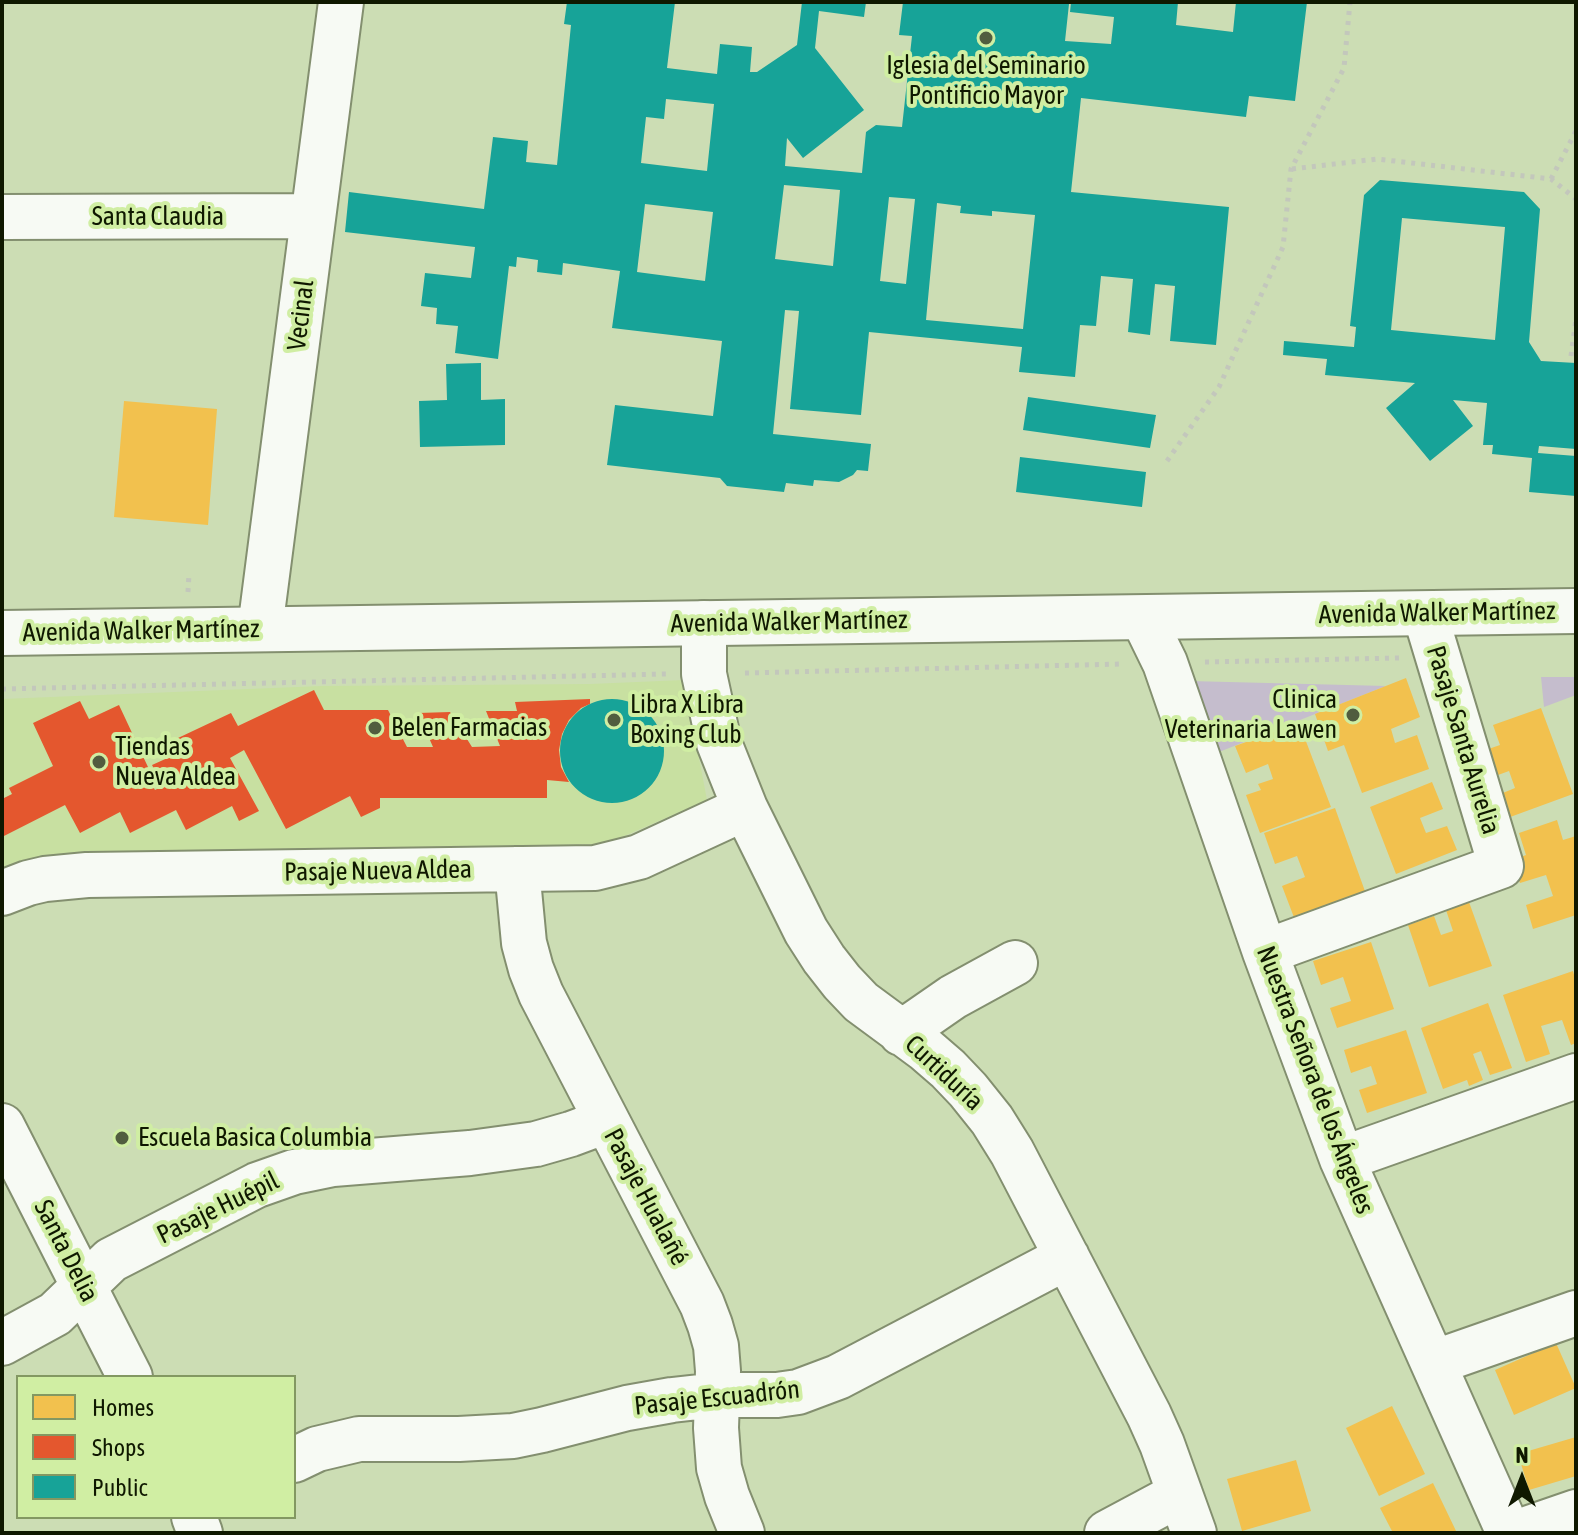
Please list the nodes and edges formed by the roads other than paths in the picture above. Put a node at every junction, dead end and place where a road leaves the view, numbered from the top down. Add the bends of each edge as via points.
1 (341, 2) edge
2 (313, 216) junction
3 (2, 217) edge
4 (1576, 611) edge
5 (1425, 614) junction
6 (1143, 618) junction
7 (704, 623) junction
8 (260, 629) junction
9 (2, 633) edge
10 (745, 808) junction
11 (517, 869) junction
12 (2, 893) edge
13 (1265, 952) junction
14 (1015, 963) dead end
15 (901, 1033) junction
16 (1576, 1076) edge
17 (606, 1121) junction
18 (2, 1126) edge
19 (1342, 1159) junction
20 (1067, 1257) junction
21 (84, 1287) junction
22 (1576, 1313) edge
23 (2, 1343) edge
24 (1433, 1363) junction
25 (129, 1375) edge
26 (717, 1395) junction
27 (296, 1459) edge
28 (1576, 1512) edge
29 (1187, 1514) edge
30 (742, 1533) edge
31 (1107, 1533) edge
32 (1512, 1533) edge

1 - 2 street, Vecinal
2 - 3 street, Santa Claudia
2 - 8 street, Vecinal
4 - 5 street, Avenida Walker Martínez
5 - 6 street, Avenida Walker Martínez
5 - 13 street, Pasaje Santa Aurelia via 1501,866
6 - 7 street, Avenida Walker Martínez
6 - 13 street, Nuestra Señora de los Ángeles via 1165,663
7 - 8 street, Avenida Walker Martínez
7 - 10 street, Curtiduría via 704,674 719,743
8 - 9 street, Avenida Walker Martínez
10 - 11 street, Pasaje Nueva Aldea via 616,864
10 - 15 street, Curtiduría via 824,959 861,1002
11 - 12 street, Pasaje Nueva Aldea via 87,875 45,879
11 - 17 street, Pasaje Hualañé via 531,969
13 - 19 street, Nuestra Señora de los Ángeles
14 - 15 street
15 - 20 street, Curtiduría via 948,1069 992,1120
16 - 19 street
17 - 21 street, Pasaje Huépil via 503,1150 294,1172 245,1191 111,1260
17 - 26 street, Pasaje Hualañé via 702,1304 716,1346
18 - 21 street, Santa Delia
19 - 24 street, Nuestra Señora de los Ángeles
20 - 26 street, Pasaje Escuadrón via 818,1385 777,1395
20 - 29 street, Curtiduría via 1149,1415
21 - 23 street, Pasaje Huépil via 55,1314
21 - 25 street, Santa Delia
22 - 24 street
24 - 32 street, Nuestra Señora de los Ángeles
26 - 27 street, Pasaje Escuadrón via 627,1408 513,1436 359,1439
26 - 30 street, Pasaje Hualañé via 719,1468
28 - 32 street
29 - 31 street

